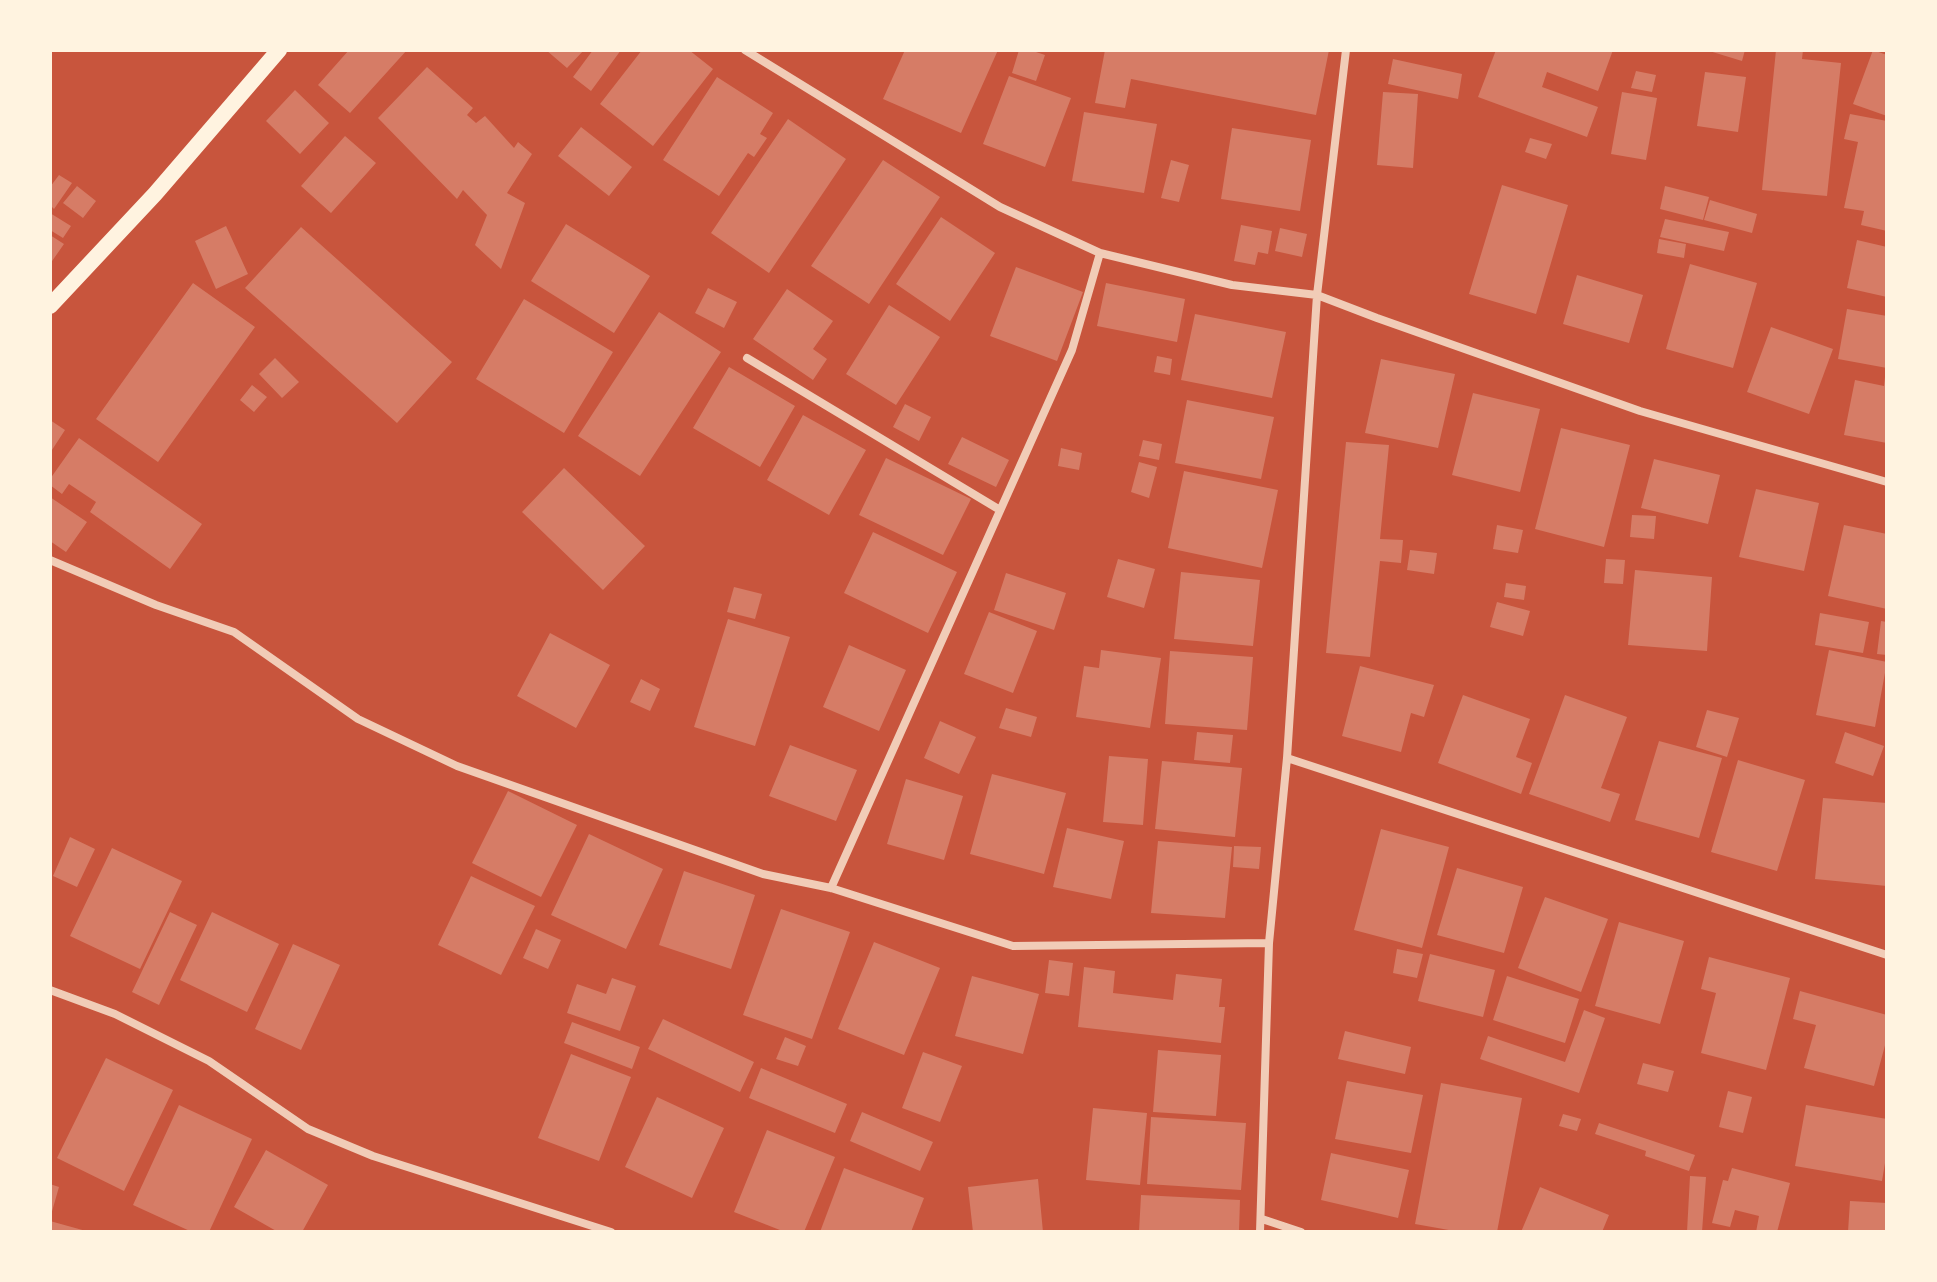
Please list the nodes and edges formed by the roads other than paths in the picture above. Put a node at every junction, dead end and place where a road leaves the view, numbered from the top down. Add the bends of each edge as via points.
1 (279, 50) edge
2 (745, 50) edge
3 (1346, 50) edge
4 (1100, 253) junction
5 (1317, 295) junction
6 (50, 306) edge
7 (747, 358) dead end
8 (1887, 482) edge
9 (1000, 510) junction
10 (50, 560) edge
11 (1287, 758) junction
12 (831, 888) junction
13 (1269, 943) junction
14 (1887, 955) edge
15 (50, 990) edge
16 (1262, 1219) junction
17 (611, 1232) edge
18 (1260, 1232) edge
19 (1301, 1232) edge

1 - 6 main road
2 - 4 street via 1000,207
3 - 5 street
4 - 5 street via 1232,285
4 - 9 street via 1072,350
5 - 8 street via 1640,411
5 - 11 street
7 - 9 street
9 - 12 street
10 - 12 street via 234,632 358,719 457,766 763,874
11 - 13 street
11 - 14 street
12 - 13 street via 1013,946
13 - 16 street
15 - 17 street via 115,1014 209,1061 308,1129 373,1156
16 - 18 street
16 - 19 street

